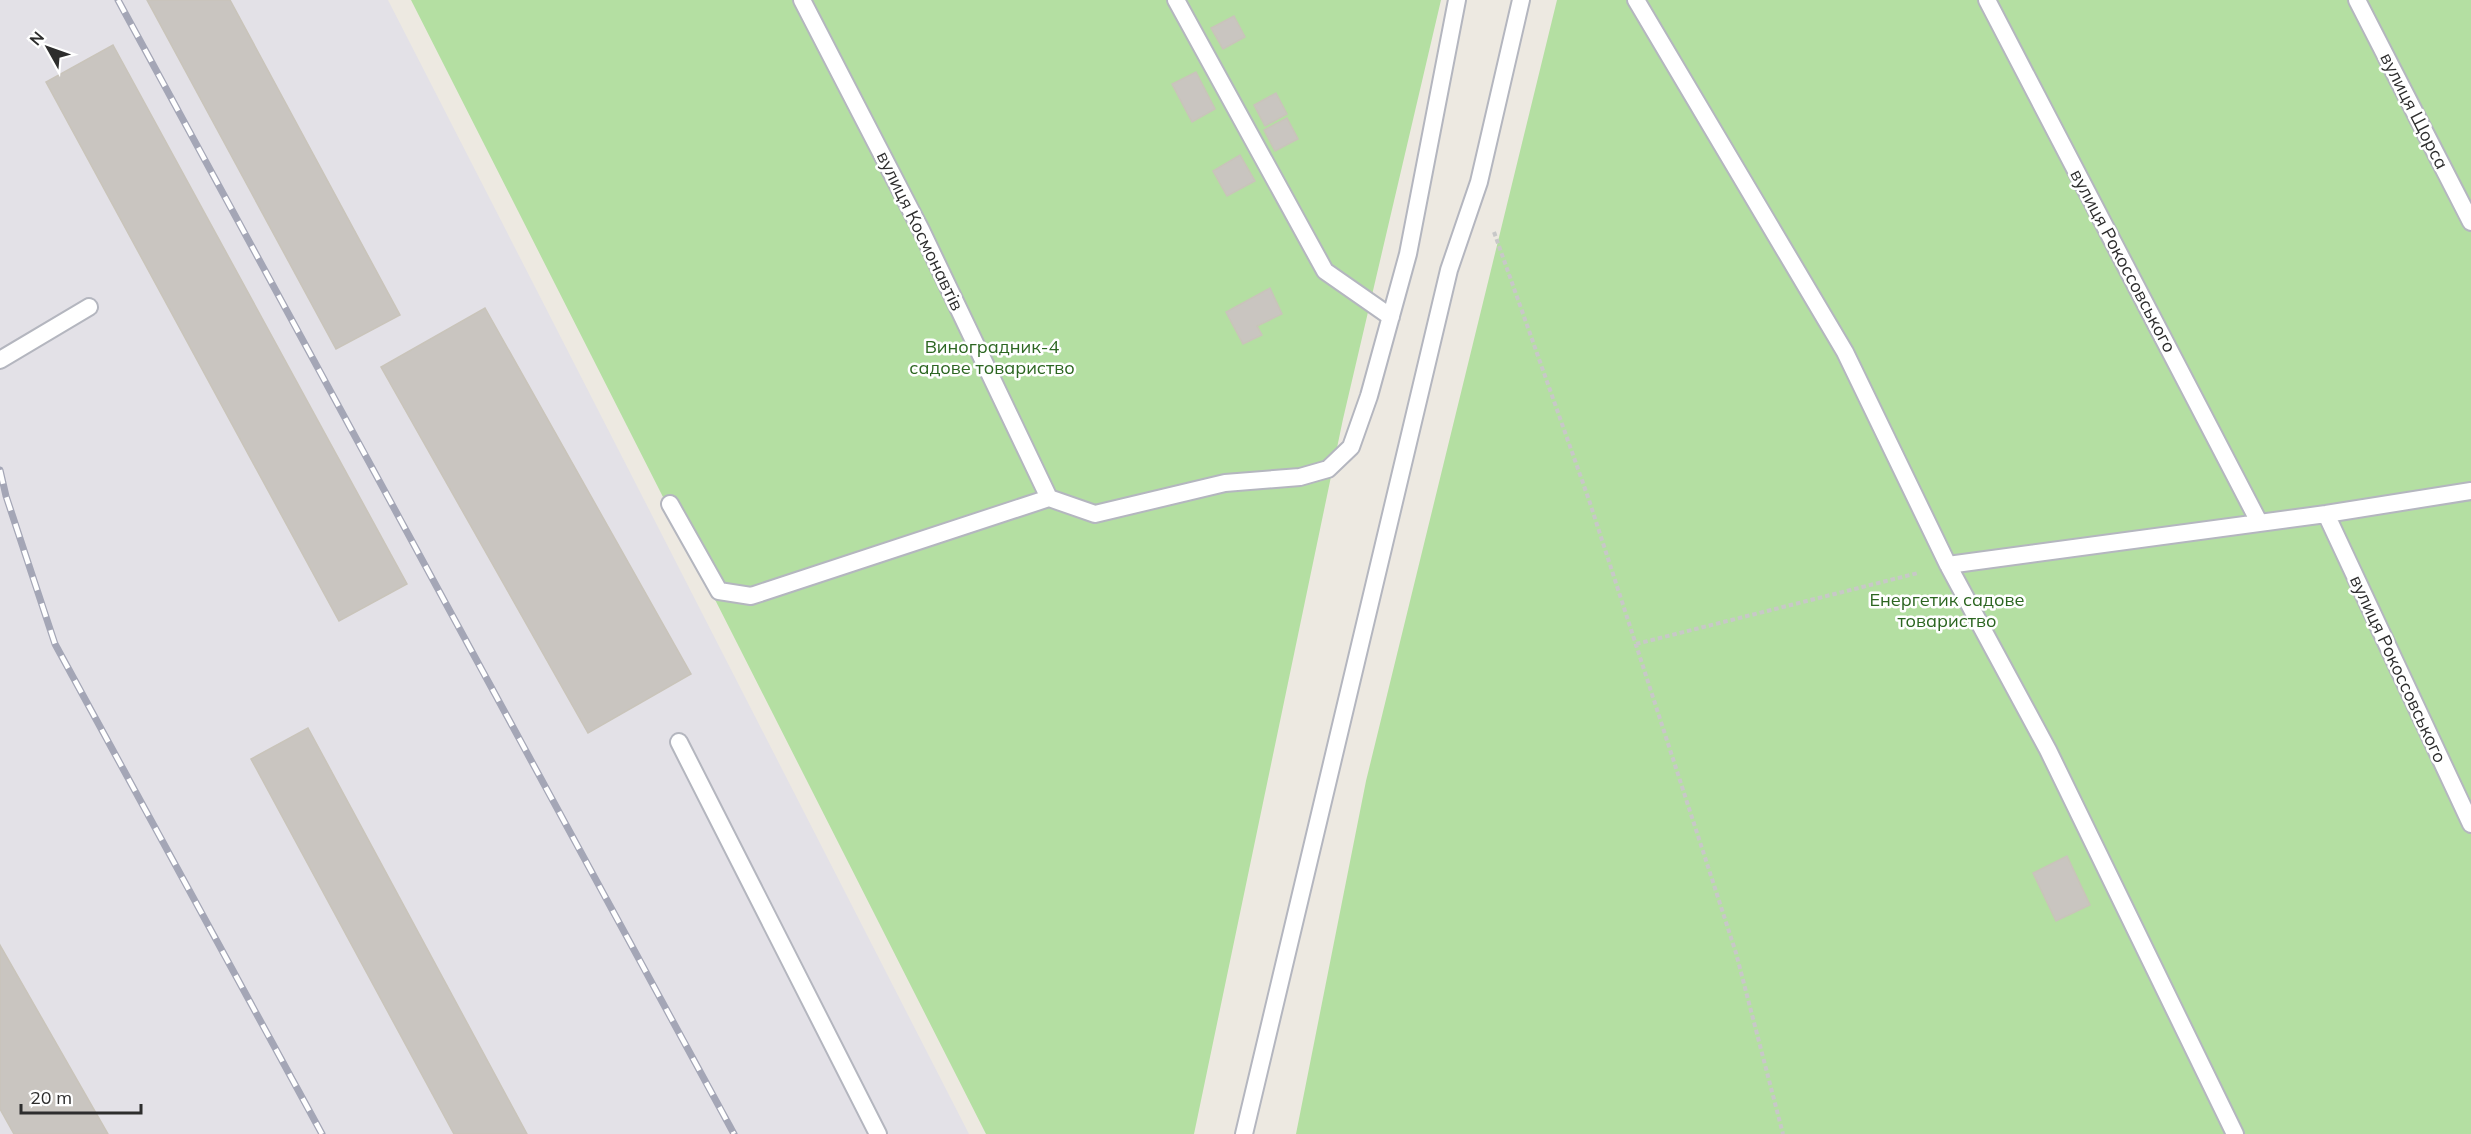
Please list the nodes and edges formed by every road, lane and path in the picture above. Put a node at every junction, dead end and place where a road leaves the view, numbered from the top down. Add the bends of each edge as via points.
1 (802, 0) edge
2 (1176, 0) edge
3 (1457, 0) edge
4 (1521, 0) edge
5 (1636, 0) edge
6 (1987, 0) edge
7 (2357, 0) edge
8 (2471, 222) edge
9 (1493, 229) dead end
10 (89, 307) dead end
11 (1391, 317) junction
12 (0, 360) edge
13 (2471, 491) edge
14 (1049, 498) junction
15 (670, 504) dead end
16 (2326, 514) junction
17 (2259, 522) junction
18 (1948, 565) junction
19 (1636, 644) junction
20 (679, 742) dead end
21 (2471, 824) edge
22 (878, 1134) edge
23 (1244, 1134) edge
24 (1783, 1134) edge
25 (2235, 1134) edge

1 - 14 lane, вулиця Космонавтів via 921,230
2 - 11 lane via 1325,271
3 - 11 lane via 1408,254
4 - 23 lane via 1479,183 1449,270
5 - 18 lane via 1845,352
6 - 17 lane, вулиця Рокоссовського
7 - 8 lane, вулиця Щорса
9 - 19 path
10 - 12 lane
11 - 14 lane via 1351,447 1328,469 1300,477 1225,483 1095,514
13 - 16 lane
14 - 15 lane via 751,596 719,591
16 - 17 lane
16 - 21 lane, вулиця Рокоссовського
17 - 18 lane
18 - 19 path
18 - 25 lane via 2048,750
19 - 24 path via 1736,953
20 - 22 lane

